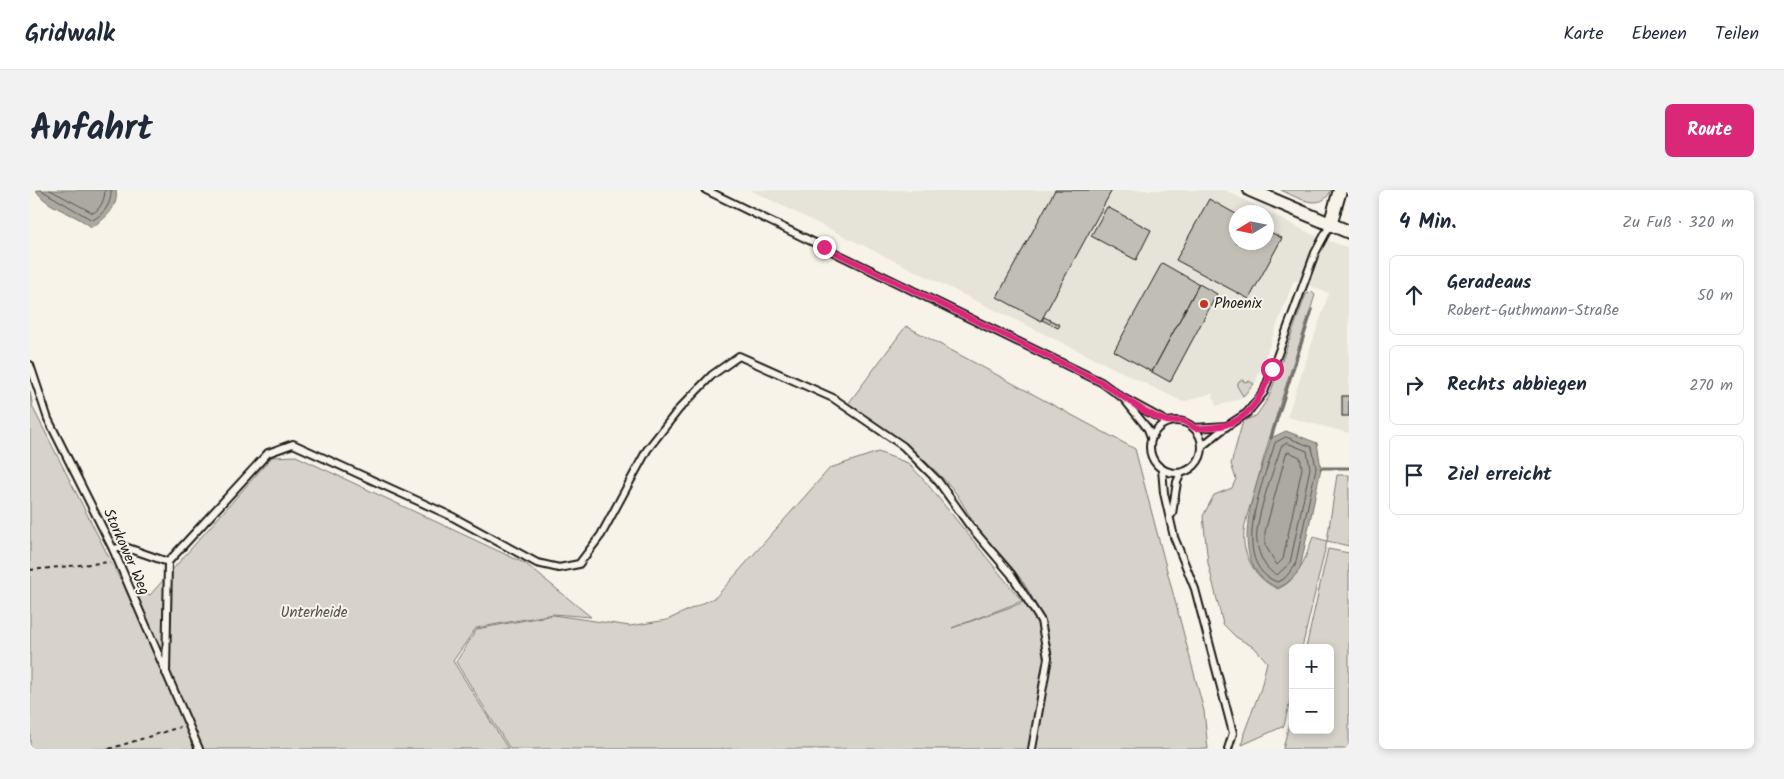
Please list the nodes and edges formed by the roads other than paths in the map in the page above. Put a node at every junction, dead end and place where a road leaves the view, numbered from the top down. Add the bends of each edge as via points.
1 (706, 190) edge
2 (1250, 190) edge
3 (1340, 190) edge
4 (1330, 225) junction
5 (1349, 232) edge
6 (30, 365) edge
7 (1123, 398) junction
8 (1168, 422) junction
9 (1226, 426) junction
10 (1194, 428) junction
11 (1151, 438) junction
12 (1202, 446) junction
13 (1162, 469) junction
14 (1181, 473) junction
15 (1171, 521) junction
16 (113, 549) junction
17 (168, 562) junction
18 (166, 677) junction
19 (199, 749) edge
20 (1032, 749) edge
21 (1228, 749) edge

1 - 7 lane via 1101,382
2 - 4 street
3 - 4 street
4 - 5 street
4 - 9 lane via 1314,253 1264,392 1247,413
6 - 16 lane, Storkower Weg via 48,419
7 - 8 lane
7 - 11 lane via 1148,429
8 - 10 lane via 1181,420
8 - 11 lane via 1158,427
9 - 10 lane
9 - 12 lane
10 - 12 lane via 1201,437
11 - 13 lane via 1151,455
12 - 14 lane via 1197,462
13 - 14 lane
13 - 15 lane
14 - 15 lane
15 - 21 lane via 1174,538 1195,589 1233,733
16 - 17 lane via 125,547
16 - 18 lane, Storkower Weg
17 - 18 lane
17 - 20 lane via 268,453 294,444 451,516 538,563 559,568 579,564 601,534 652,443 679,409 712,376 740,356 833,398 903,446 938,481 970,526 1011,574 1041,621 1048,658
18 - 19 lane, Storkower Weg

